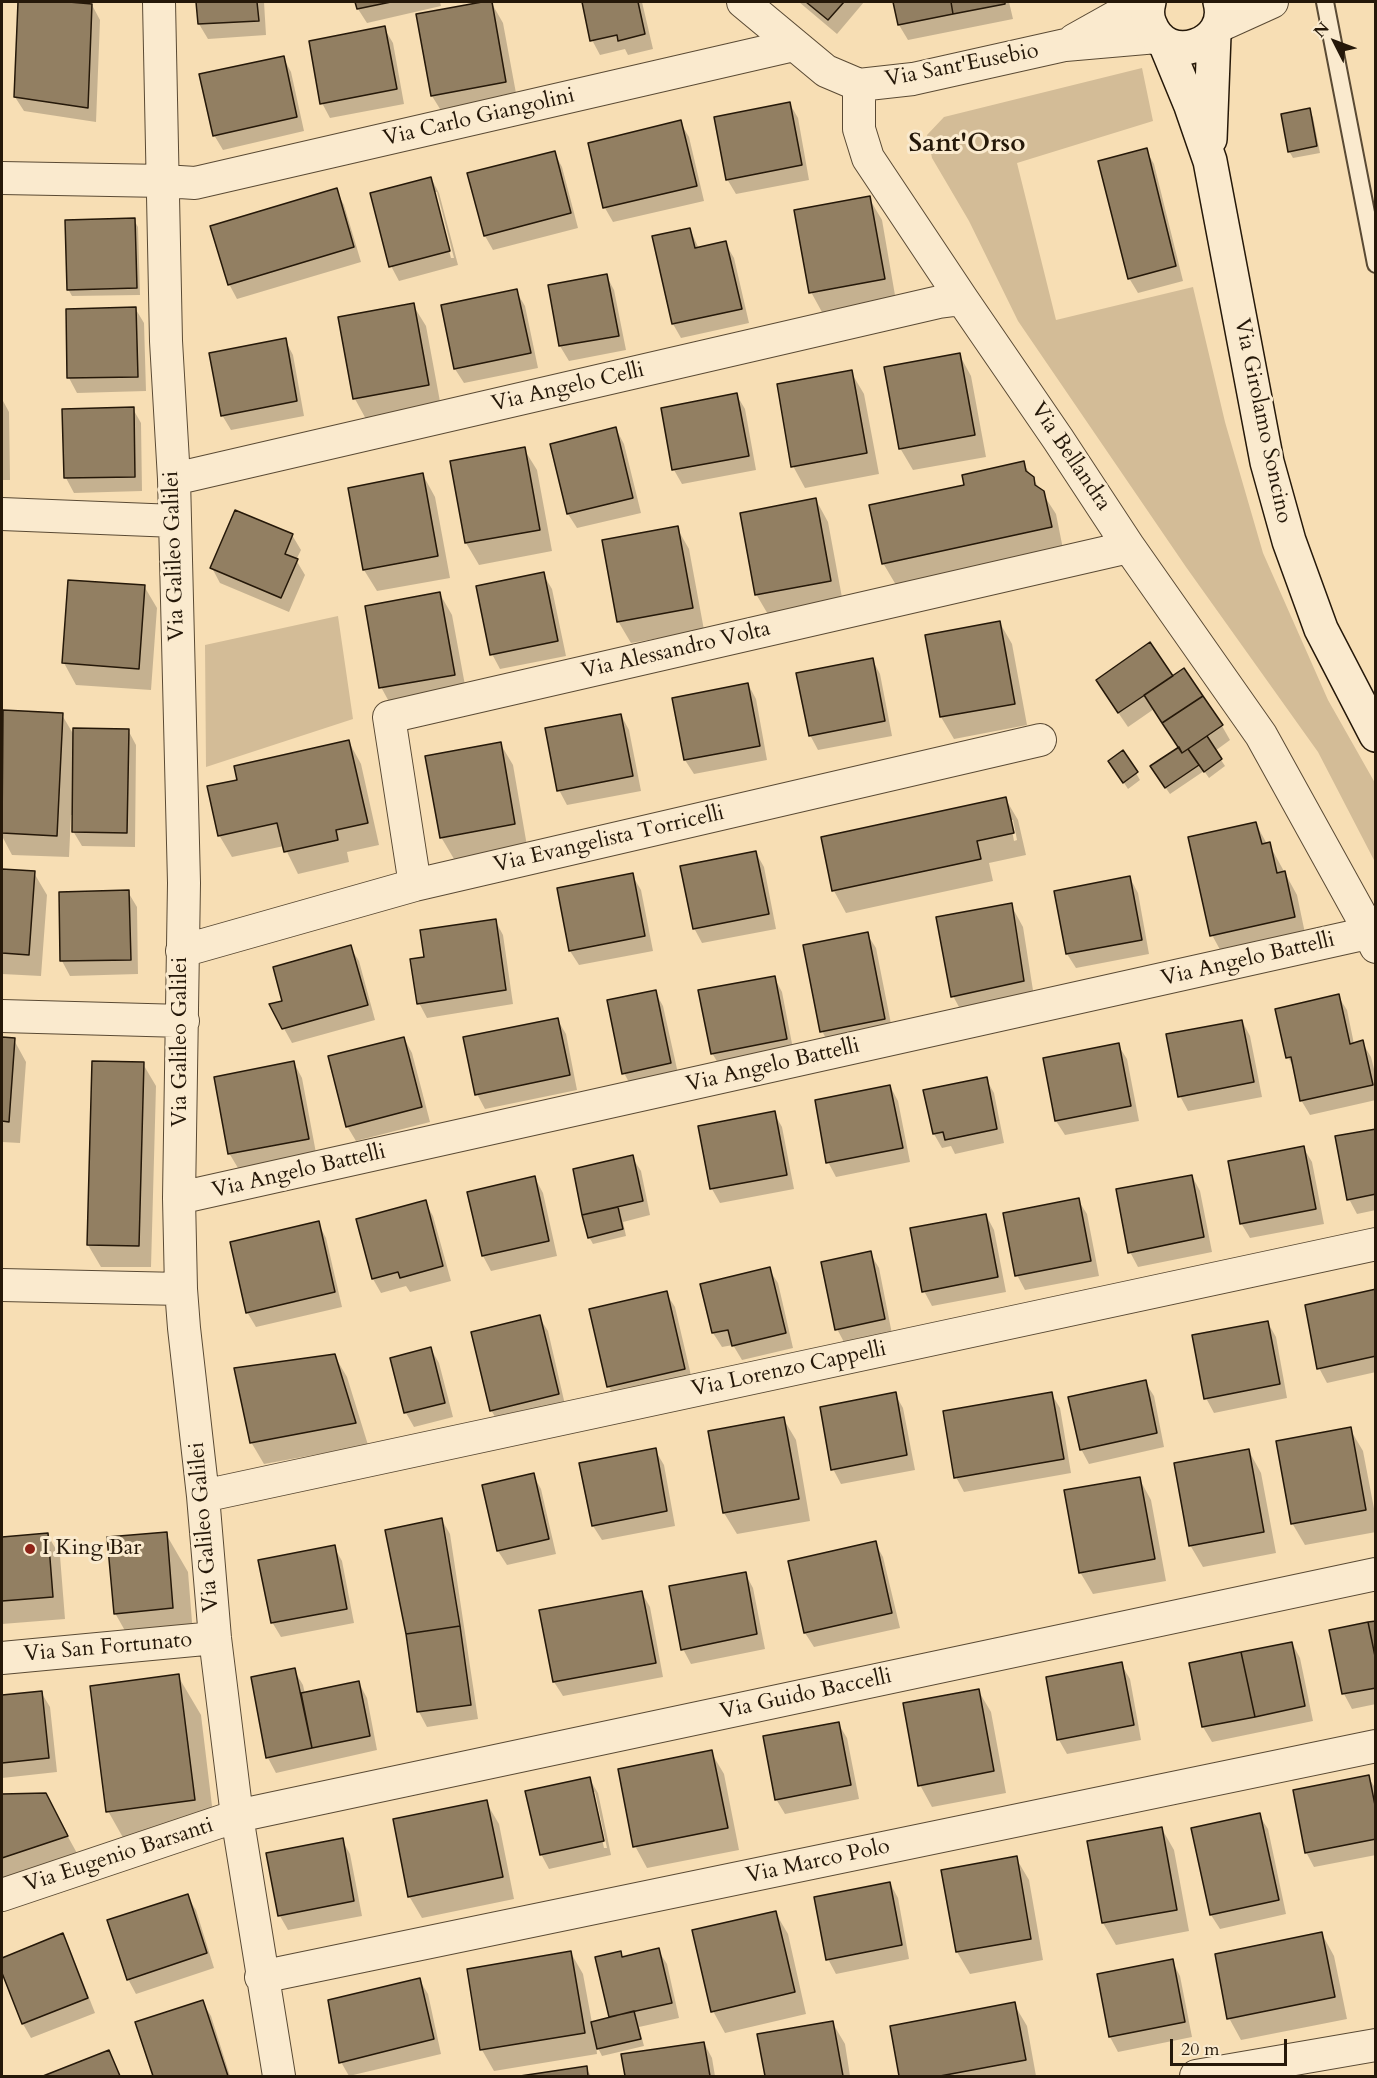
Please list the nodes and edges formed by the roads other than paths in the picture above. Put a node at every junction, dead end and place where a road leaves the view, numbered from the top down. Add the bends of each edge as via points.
1 (159, 2) edge
2 (743, 2) edge
3 (1142, 2) edge
4 (1149, 2) edge
5 (1272, 2) edge
6 (1325, 2) edge
7 (1217, 21) edge
8 (1161, 40) junction
9 (794, 45) junction
10 (1065, 45) junction
11 (859, 85) junction
12 (1210, 161) junction
13 (2, 178) edge
14 (164, 181) junction
15 (1376, 264) edge
16 (962, 299) junction
17 (174, 479) junction
18 (2, 514) edge
19 (175, 521) junction
20 (1129, 547) junction
21 (1376, 735) edge
22 (1040, 740) dead end
23 (415, 885) junction
24 (1372, 940) edge
25 (182, 951) junction
26 (2, 1016) edge
27 (183, 1021) junction
28 (179, 1198) junction
29 (1376, 1244) edge
30 (2, 1285) edge
31 (181, 1289) junction
32 (203, 1496) junction
33 (1376, 1574) edge
34 (215, 1638) junction
35 (2, 1658) edge
36 (1376, 1746) edge
37 (237, 1816) junction
38 (2, 1895) edge
39 (261, 1977) junction
40 (1376, 2044) edge
41 (279, 2076) edge
42 (1196, 2076) edge

1 - 14 street, Via Galileo Galilei
2 - 9 street
3 - 10 street, Via Sant'Eusebio
4 - 8 main road, Via Girolamo Soncino via 1148,18
5 - 7 street
6 - 15 lane
7 - 8 main road via 1207,42 1197,47 1175,47
7 - 12 main road, Via Girolamo Soncino
8 - 10 street, Via Sant'Eusebio
8 - 12 main road, Via Girolamo Soncino via 1191,106
9 - 11 street via 826,71
9 - 14 street, Via Carlo Giangolini via 195,183
10 - 11 street, Via Sant'Eusebio via 913,79
11 - 16 street, Via Bellandra via 859,129 868,158
12 - 21 main road, Via Girolamo Soncino via 1272,484 1321,629
13 - 14 street, Via Carlo Giangolini
14 - 17 street, Via Galileo Galilei via 166,341
16 - 17 street, Via Angelo Celli
16 - 20 street, Via Bellandra
17 - 19 street, Via Galileo Galilei
18 - 19 street
19 - 25 street, Via Galileo Galilei via 184,883
20 - 23 street, Via Alessandro Volta via 389,717
20 - 24 street, Via Bellandra via 1261,735
22 - 23 street, Via Evangelista Torricelli
23 - 25 street, Via Evangelista Torricelli
24 - 28 street, Via Angelo Battelli
25 - 27 street, Via Galileo Galilei
26 - 27 street
27 - 28 street, Via Galileo Galilei
28 - 31 street, Via Galileo Galilei
29 - 32 street, Via Lorenzo Cappelli
30 - 31 street
31 - 32 street, Via Galileo Galilei
32 - 34 street, Via Galileo Galilei
33 - 37 street, Via Guido Baccelli
34 - 35 street, Via San Fortunato
34 - 37 street, Via Galileo Galilei
36 - 39 street, Via Marco Polo
37 - 38 street, Via Eugenio Barsanti
37 - 39 street, Via Galileo Galilei
39 - 41 street, Via Galileo Galilei
40 - 42 street

